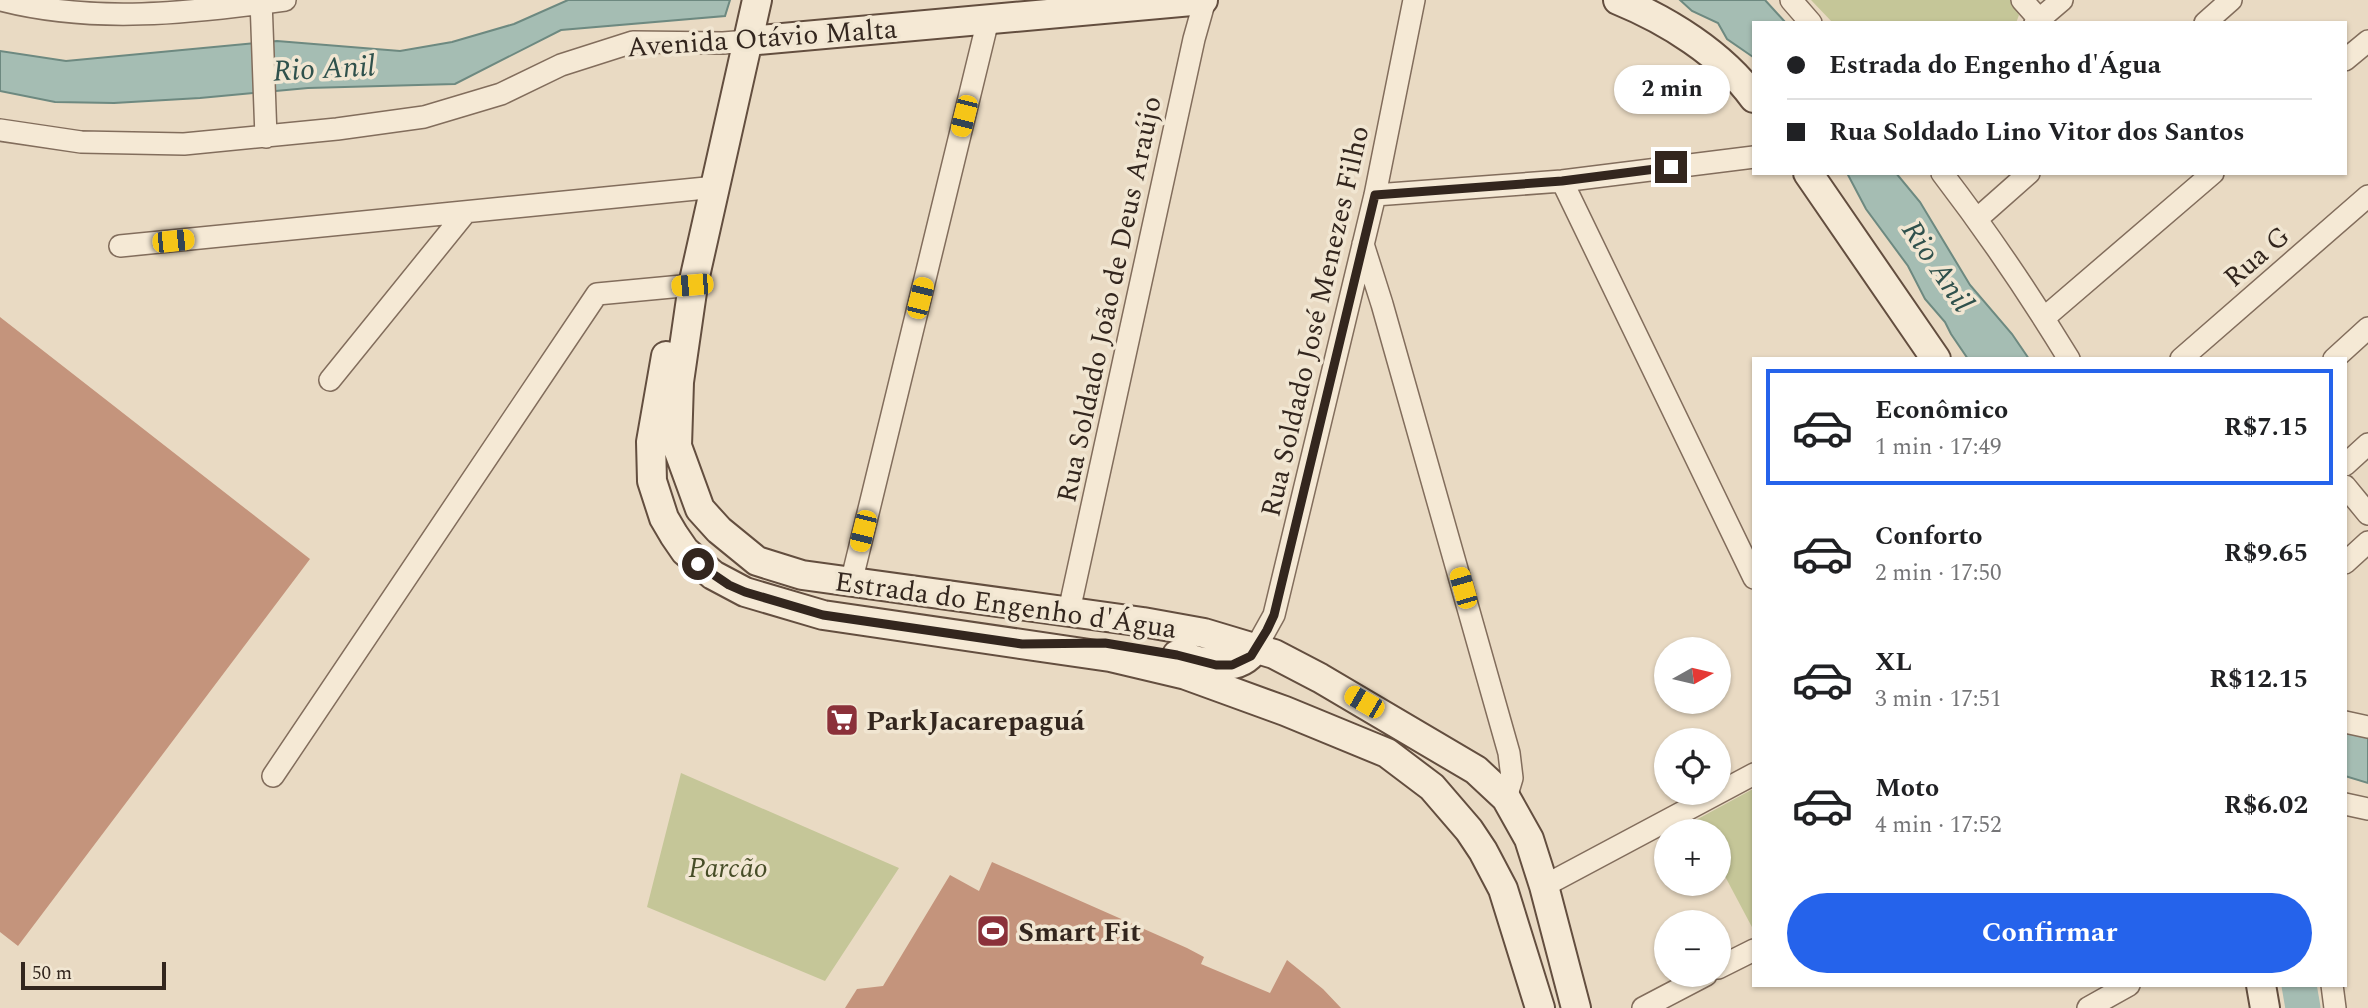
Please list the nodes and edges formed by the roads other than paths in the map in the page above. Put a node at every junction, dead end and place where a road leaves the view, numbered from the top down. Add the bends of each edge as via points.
1 (1, 0) edge
2 (285, 0) edge
3 (1204, 0) edge
4 (1414, 0) edge
5 (1618, 0) edge
6 (1791, 0) edge
7 (2022, 0) edge
8 (2062, 0) edge
9 (2231, 0) edge
10 (261, 9) edge
11 (988, 20) junction
12 (1809, 21) edge
13 (2037, 21) edge
14 (2207, 21) edge
15 (752, 22) edge
16 (2368, 41) edge
17 (2347, 58) edge
18 (1752, 95) edge
19 (0, 130) edge
20 (266, 137) junction
21 (1752, 157) edge
22 (1809, 175) edge
23 (1944, 175) edge
24 (2027, 175) edge
25 (2211, 175) edge
26 (1562, 181) junction
27 (716, 187) junction
28 (1375, 195) junction
29 (2368, 196) edge
30 (466, 212) junction
31 (1977, 219) junction
32 (1363, 243) junction
33 (120, 246) dead end
34 (692, 285) junction
35 (2044, 318) junction
36 (2368, 328) edge
37 (1935, 357) edge
38 (2068, 357) edge
39 (2183, 357) edge
40 (2335, 357) edge
41 (330, 380) dead end
42 (2368, 444) edge
43 (2347, 463) edge
44 (2347, 488) edge
45 (2368, 514) edge
46 (2368, 542) edge
47 (2347, 561) edge
48 (1752, 574) edge
49 (851, 583) junction
50 (1069, 611) junction
51 (1022, 644) junction
52 (1255, 649) junction
53 (2347, 722) edge
54 (2368, 727) edge
55 (274, 776) dead end
56 (1752, 776) edge
57 (1507, 798) junction
58 (2347, 804) edge
59 (2368, 809) edge
60 (1544, 886) junction
61 (1752, 951) edge
62 (1731, 962) edge
63 (1683, 987) edge
64 (2125, 987) edge
65 (2261, 987) edge
66 (2332, 987) edge
67 (1540, 1008) edge
68 (1576, 1008) edge
69 (1643, 1008) edge
70 (2088, 1008) edge
71 (2265, 1008) edge
72 (2334, 1008) edge

1 - 10 street via 88,15
2 - 10 street
3 - 11 street, Avenida Otávio Malta
3 - 50 street, Rua Soldado João de Deus Araújo
4 - 28 street, Rua Soldado José Menezes Filho
5 - 18 street via 1672,27 1715,58
6 - 12 street
7 - 13 street
8 - 13 street
9 - 14 street
10 - 20 street
11 - 15 street, Avenida Otávio Malta
11 - 49 street
15 - 20 street, Avenida Otávio Malta via 723,43 633,42 561,65 501,94 424,117
15 - 27 street, Estrada do Engenho d'Água
16 - 17 street
19 - 20 street, Avenida Otávio Malta via 81,142 184,144
21 - 26 street
22 - 37 street
23 - 31 street
24 - 31 street
25 - 35 street
26 - 28 street
26 - 48 street
27 - 30 street
27 - 34 street, Estrada do Engenho d'Água
28 - 32 street, Rua Soldado José Menezes Filho
29 - 39 street, Rua G
30 - 33 street
30 - 41 street
31 - 35 street
32 - 52 street, Rua Soldado José Menezes Filho via 1274,615
32 - 57 street via 1509,752
34 - 49 street, Estrada do Engenho d'Água via 679,382 677,446 700,509 757,561
34 - 51 street, Estrada do Engenho d'Água via 668,341 650,461 660,509 685,551 729,585 823,615
34 - 55 street via 597,294
35 - 38 street
36 - 40 street
42 - 43 street
44 - 45 street
46 - 47 street
49 - 50 street, Estrada do Engenho d'Água
50 - 52 street, Estrada do Engenho d'Água via 1204,633
51 - 52 street via 1105,643 1216,665 1241,662
51 - 67 street, Estrada do Engenho d'Água via 1110,657 1186,675 1285,711 1402,763 1452,807 1483,851 1503,889
52 - 57 street, Estrada do Engenho d'Água via 1296,665 1386,715 1476,770
53 - 54 street
56 - 60 street
57 - 60 street, Estrada do Engenho d'Água via 1529,839
58 - 59 street
60 - 68 street, Estrada do Engenho d'Água
61 - 62 street
63 - 69 street
64 - 70 street
65 - 71 street
66 - 72 street

